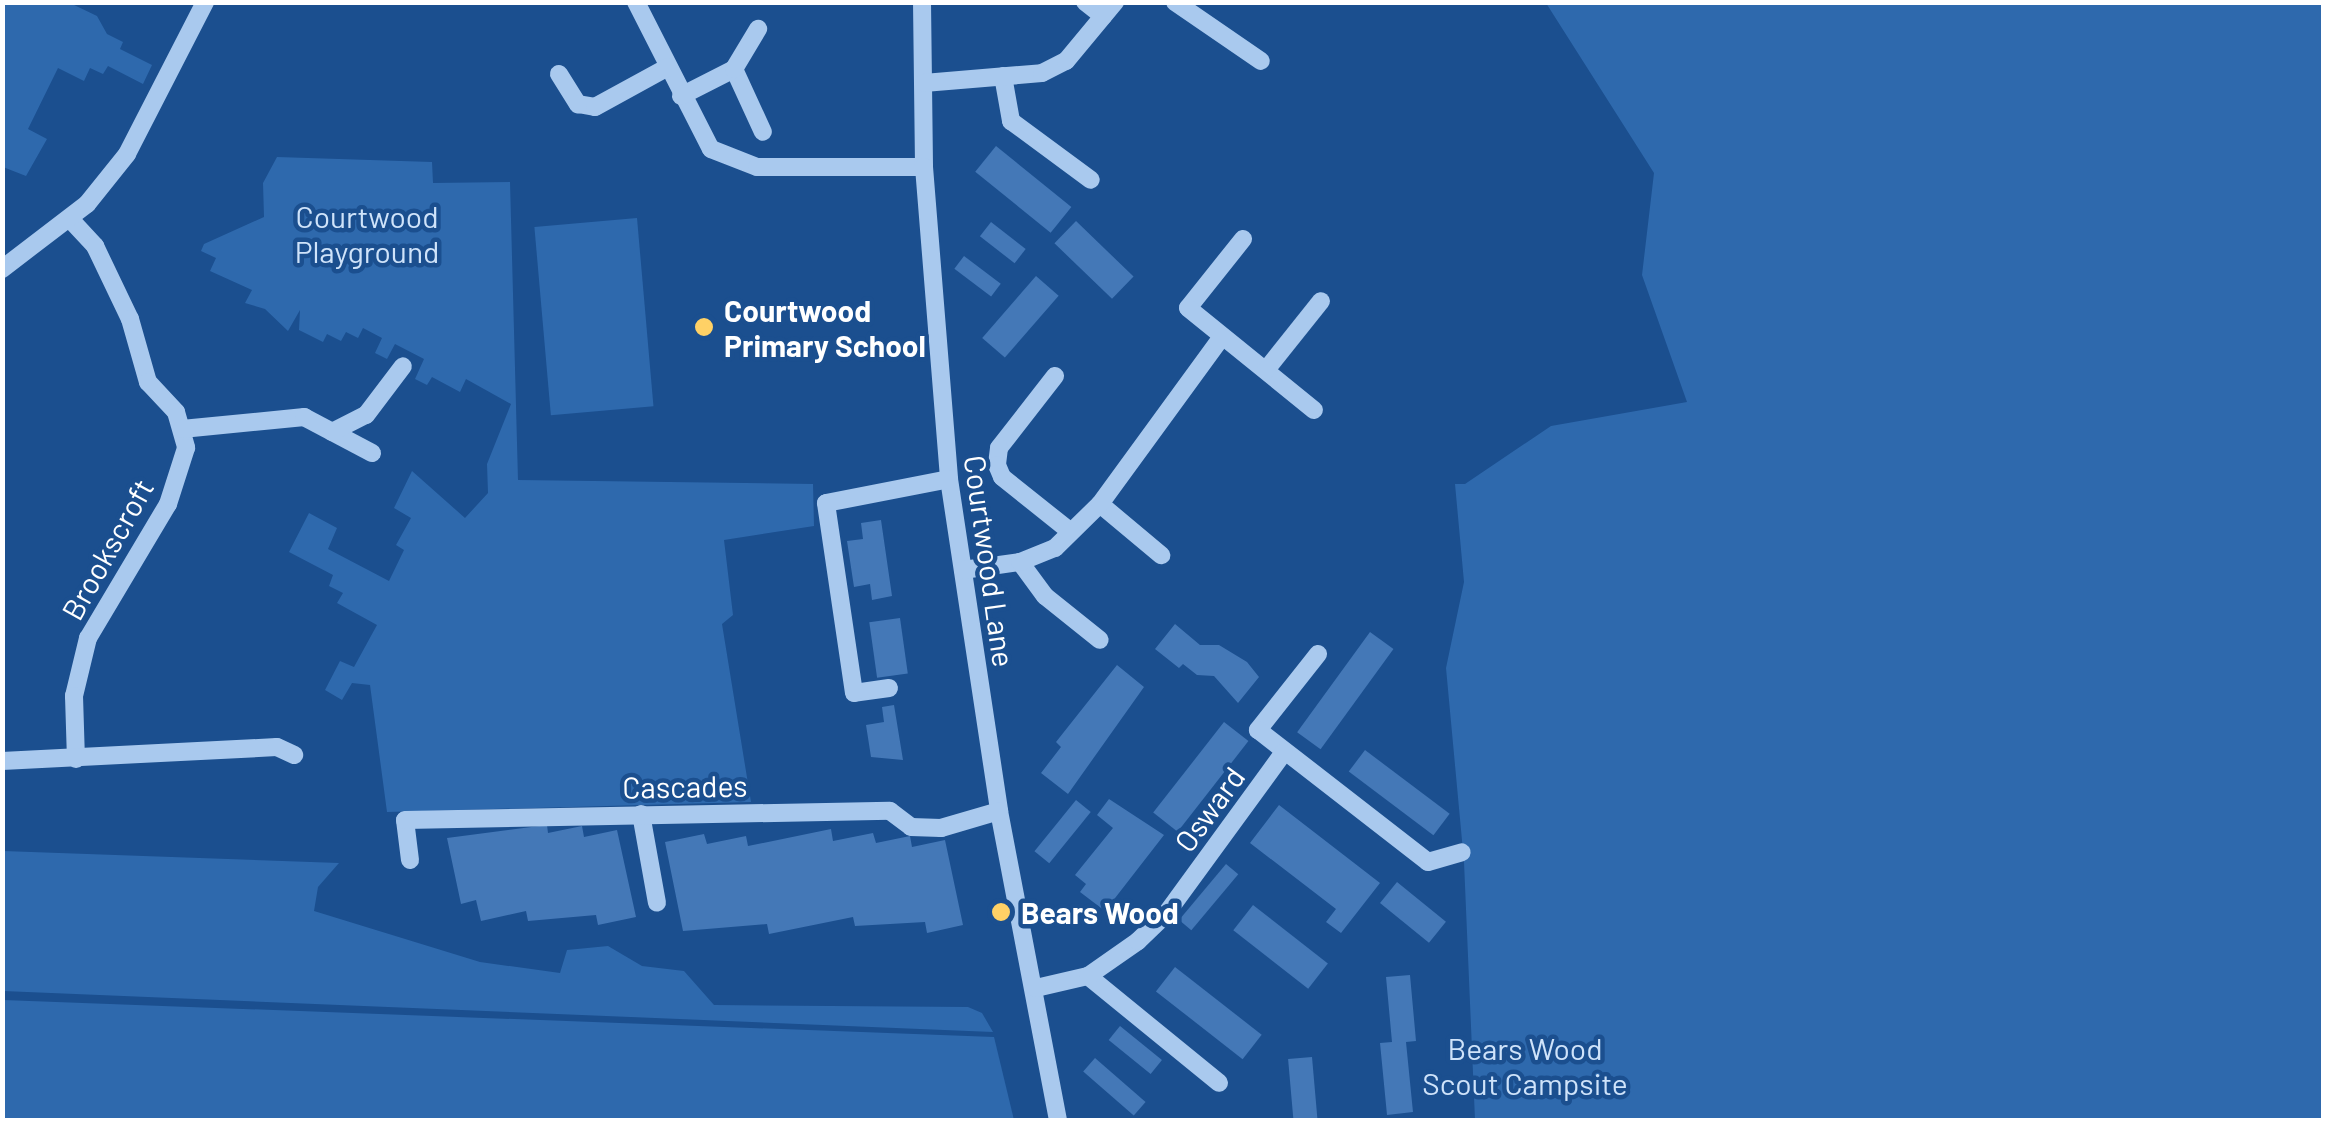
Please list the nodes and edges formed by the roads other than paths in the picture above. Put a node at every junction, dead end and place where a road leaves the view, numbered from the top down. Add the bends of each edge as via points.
1 (205, 2) edge
2 (636, 2) edge
3 (922, 2) edge
4 (1085, 2) edge
5 (1174, 2) edge
6 (1108, 9) edge
7 (758, 30) dead end
8 (1261, 61) dead end
9 (668, 67) junction
10 (734, 69) junction
11 (559, 74) dead end
12 (1003, 76) junction
13 (924, 83) junction
14 (681, 96) junction
15 (763, 132) dead end
16 (924, 167) junction
17 (1091, 180) dead end
18 (70, 219) junction
19 (1243, 239) dead end
20 (2, 269) edge
21 (1321, 301) dead end
22 (1222, 336) junction
23 (403, 366) dead end
24 (1266, 370) junction
25 (1055, 376) dead end
26 (1314, 410) dead end
27 (182, 430) junction
28 (332, 432) junction
29 (372, 453) dead end
30 (949, 479) junction
31 (1100, 504) junction
32 (1071, 532) junction
33 (1161, 555) dead end
34 (1020, 562) junction
35 (129, 566) junction
36 (963, 570) junction
37 (146, 576) dead end
38 (1100, 640) dead end
39 (1318, 654) dead end
40 (889, 688) dead end
41 (1284, 752) junction
42 (294, 755) dead end
43 (76, 759) junction
44 (2, 760) edge
45 (999, 811) junction
46 (641, 814) junction
47 (1462, 852) dead end
48 (410, 860) dead end
49 (657, 903) dead end
50 (1088, 976) junction
51 (1036, 988) junction
52 (1219, 1083) dead end
53 (1058, 1120) edge

1 - 18 street via 127,154
2 - 9 street
3 - 13 street, Courtwood Lane
4 - 6 street
5 - 8 street
6 - 12 street via 1066,61 1042,72
7 - 10 street
9 - 11 street via 595,107 578,104
9 - 14 street
10 - 14 street
10 - 15 street
12 - 13 street
12 - 17 street via 1010,122
13 - 16 street, Courtwood Lane
14 - 16 street via 710,149 757,167
16 - 30 street, Courtwood Lane
18 - 20 street
18 - 27 street via 95,246 130,319 148,382 176,412
19 - 22 street via 1188,308
21 - 24 street
22 - 24 street
22 - 31 street
23 - 28 street via 366,415
24 - 26 street
25 - 32 street via 1000,448 997,466
27 - 28 street via 292,417
27 - 35 street, Brookscroft via 186,448 168,504
28 - 29 street
30 - 36 street, Courtwood Lane
30 - 40 street via 826,503 854,693
31 - 32 street
31 - 33 street
32 - 34 street via 1041,556
34 - 36 street
34 - 38 street via 1045,596
35 - 37 street
35 - 43 street, Brookscroft via 88,638 74,696
36 - 45 street, Courtwood Lane
39 - 41 street, Osward via 1258,730
41 - 47 street, Osward via 1428,862
41 - 50 street, Osward via 1166,914
42 - 43 street via 277,747
43 - 44 street
45 - 46 street, Cascades via 941,828 911,827 890,811
45 - 51 street, Courtwood Lane
46 - 48 street, Cascades via 404,820
46 - 49 street
50 - 51 street, Osward
50 - 52 street
51 - 53 street, Courtwood Lane

